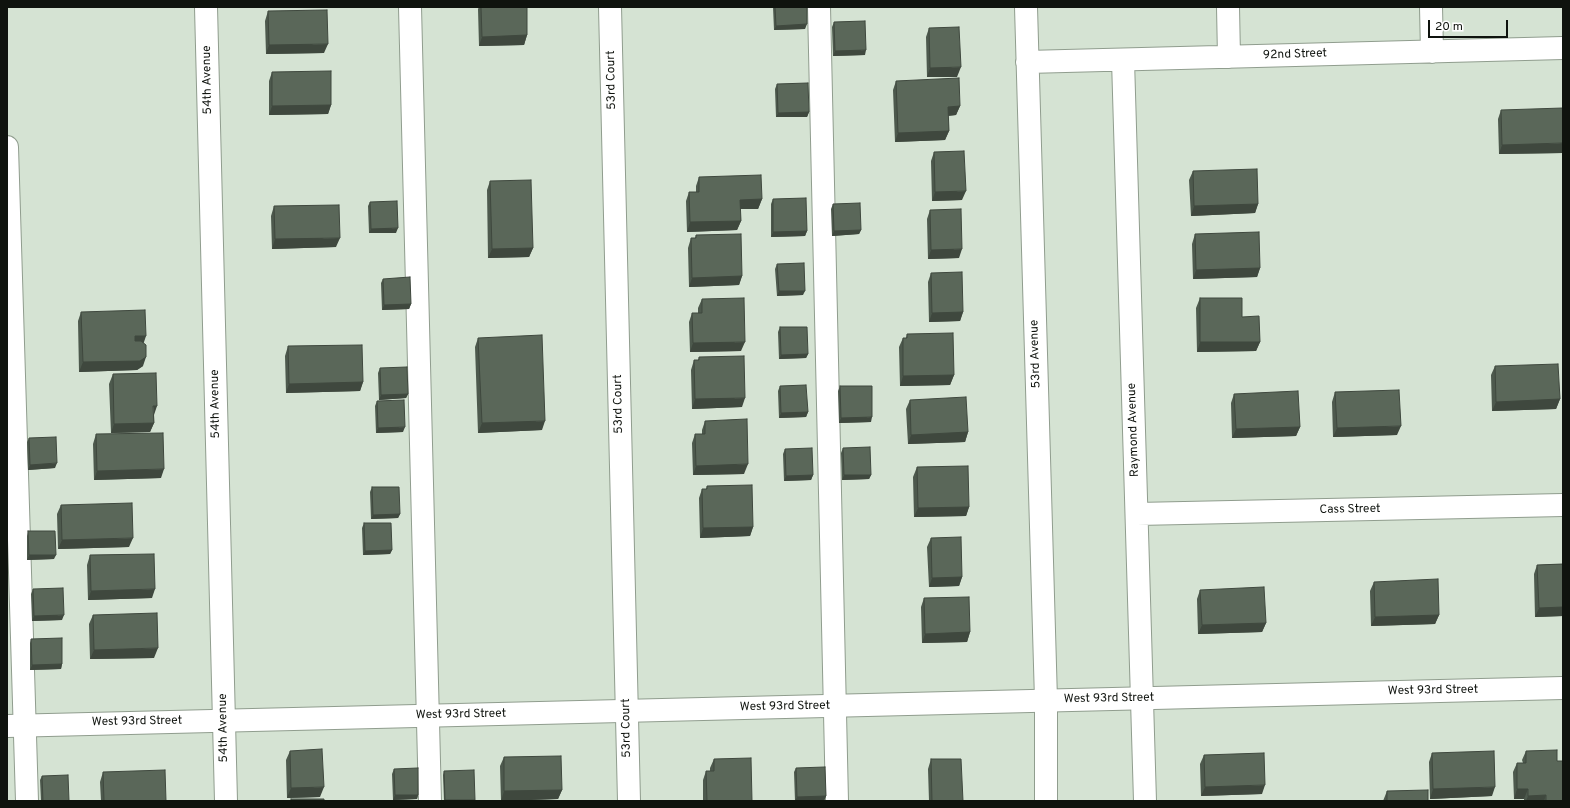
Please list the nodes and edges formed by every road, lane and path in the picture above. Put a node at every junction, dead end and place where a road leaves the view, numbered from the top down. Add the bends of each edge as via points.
1 (206, 7) edge
2 (410, 7) edge
3 (610, 7) edge
4 (818, 7) edge
5 (1026, 7) edge
6 (1228, 7) edge
7 (1431, 7) edge
8 (1563, 48) edge
9 (1432, 52) junction
10 (1229, 57) junction
11 (1124, 60) junction
12 (1027, 62) junction
13 (7, 147) edge
14 (1563, 505) edge
15 (1137, 514) junction
16 (1563, 688) edge
17 (1142, 698) junction
18 (1046, 700) junction
19 (835, 706) junction
20 (627, 710) junction
21 (428, 715) junction
22 (224, 720) junction
23 (16, 725) edge
24 (27, 801) edge
25 (226, 801) edge
26 (430, 801) edge
27 (629, 801) edge
28 (837, 801) edge
29 (1046, 801) edge
30 (1145, 801) edge

1 - 22 street, 54th Avenue
2 - 21 street
3 - 20 street, 53rd Court
4 - 19 street
5 - 12 street, 53rd Avenue
6 - 10 street
7 - 9 street
8 - 9 street, 92nd Street
9 - 10 street, 92nd Street
10 - 11 street, 92nd Street
11 - 12 street, 92nd Street
11 - 15 street, Raymond Avenue
12 - 18 street, 53rd Avenue
13 - 23 street
14 - 15 street, Cass Street
15 - 17 street, Raymond Avenue
16 - 17 street, West 93rd Street
17 - 18 street, West 93rd Street
17 - 30 street, Raymond Avenue
18 - 19 street, West 93rd Street
18 - 29 street, 53rd Avenue
19 - 20 street, West 93rd Street
19 - 28 street
20 - 21 street, West 93rd Street
20 - 27 street, 53rd Court
21 - 22 street, West 93rd Street
21 - 26 street
22 - 23 street, West 93rd Street
22 - 25 street, 54th Avenue
23 - 24 street

